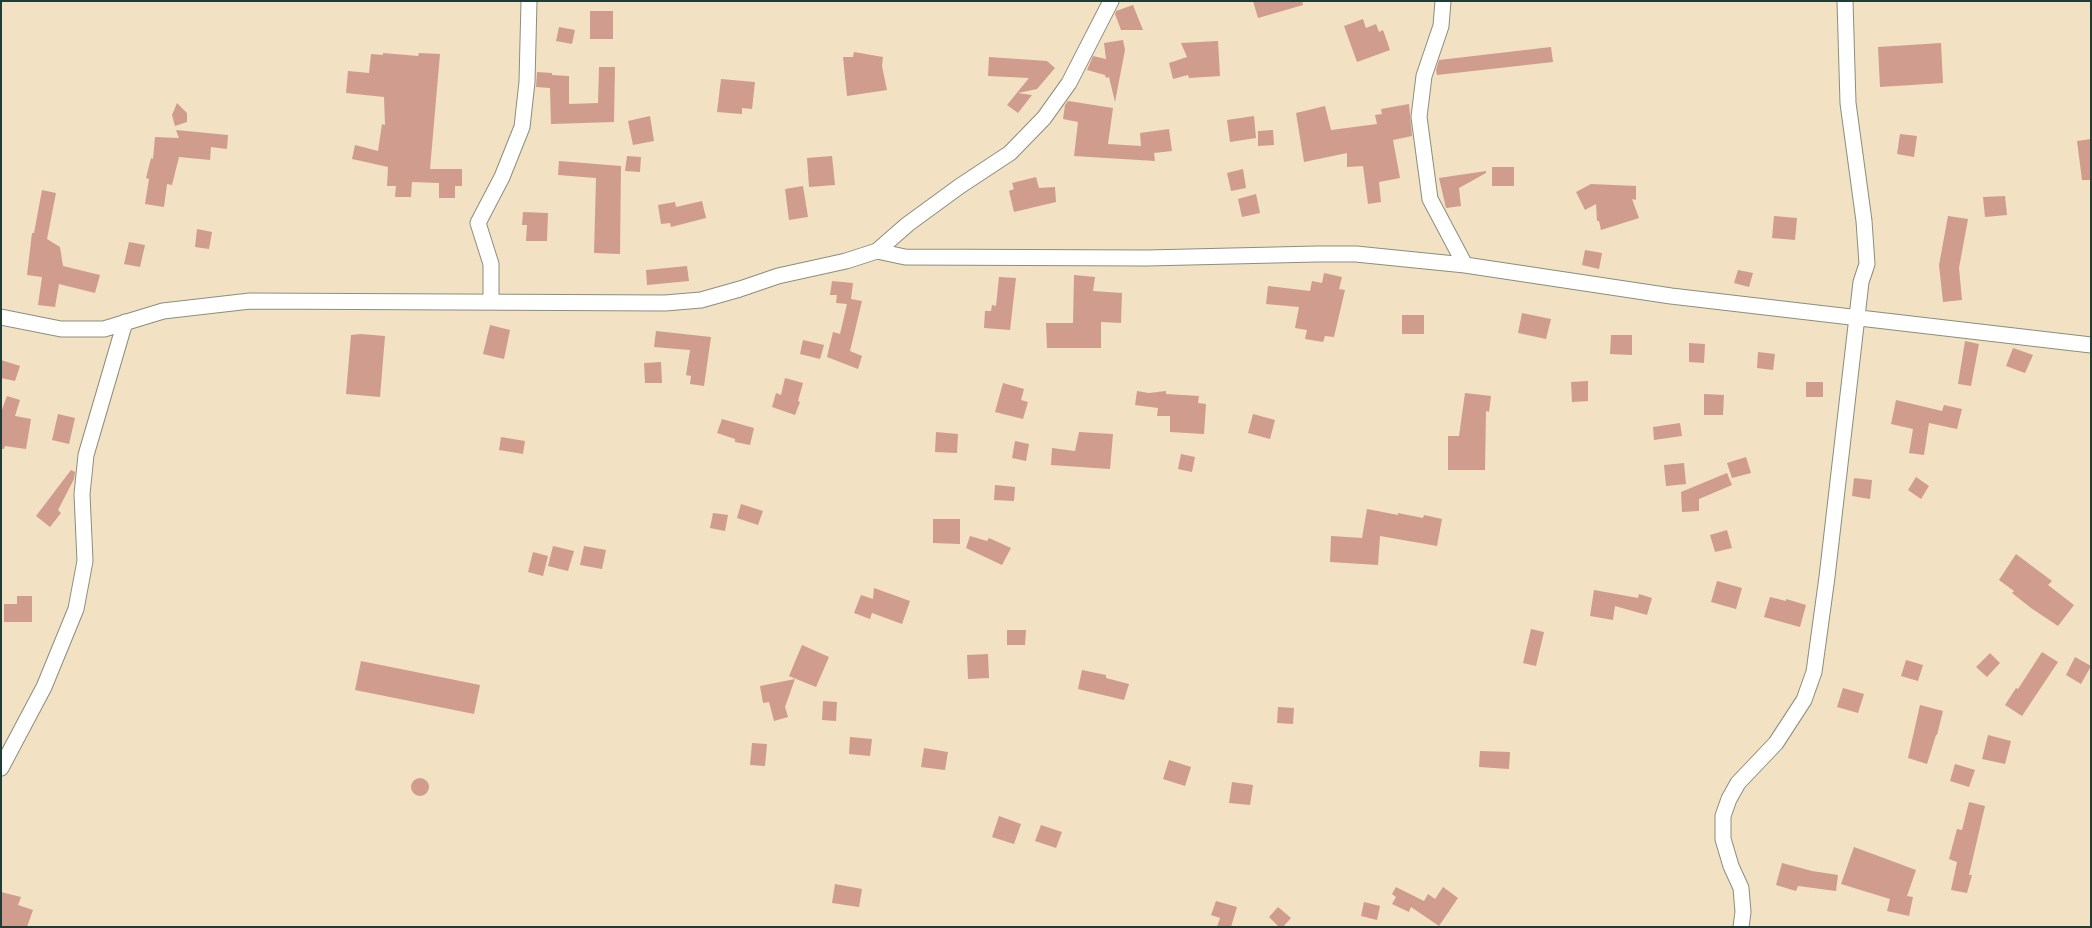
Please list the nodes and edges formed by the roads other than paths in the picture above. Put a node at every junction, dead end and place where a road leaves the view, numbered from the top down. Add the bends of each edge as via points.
1 (529, 1) edge
2 (1111, 1) edge
3 (1443, 1) edge
4 (1845, 1) edge
5 (877, 251) junction
6 (1465, 265) junction
7 (491, 301) junction
8 (1, 317) edge
9 (1858, 318) junction
10 (125, 322) junction
11 (2091, 345) edge
12 (1, 768) edge
13 (1741, 927) edge

1 - 7 street via 522,128 478,223 491,264
2 - 5 street via 1069,83 1044,118 1010,153 908,224
3 - 6 street via 1441,26 1424,76 1419,117 1430,200
4 - 9 street via 1848,103 1867,264 1861,282
5 - 6 street via 914,258 1346,254
5 - 7 street via 700,300 665,303
6 - 9 street via 1671,296
7 - 10 street via 250,300 163,311
8 - 10 street via 61,329 104,329
9 - 11 street
9 - 13 street via 1814,672 1804,700 1776,743 1738,783 1722,816 1723,839 1741,888
10 - 12 street via 86,455 82,494 85,561 76,609 44,687

